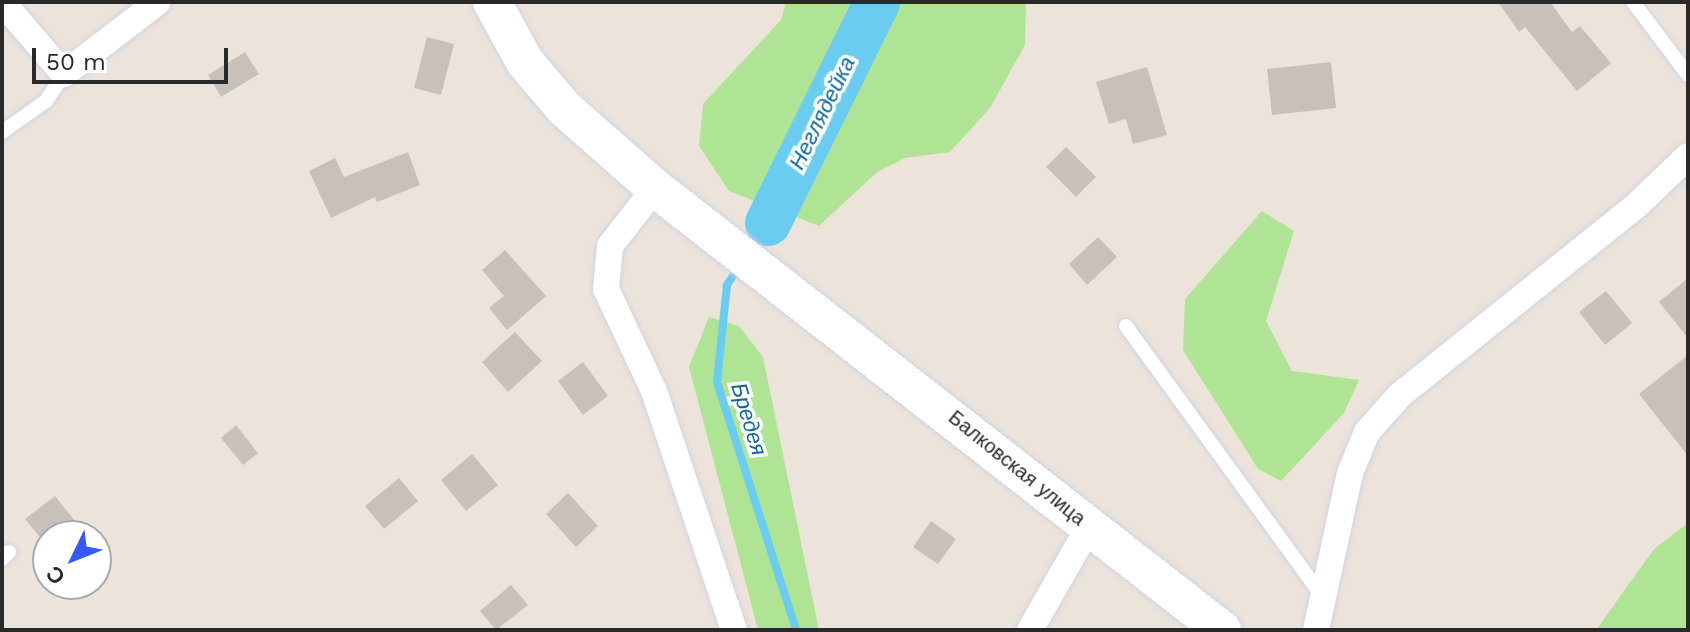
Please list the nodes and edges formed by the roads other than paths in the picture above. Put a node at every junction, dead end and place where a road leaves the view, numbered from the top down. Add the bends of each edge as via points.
1 (2, 2) edge
2 (158, 2) edge
3 (492, 2) edge
4 (1633, 2) edge
5 (64, 74) junction
6 (1688, 75) edge
7 (2, 132) edge
8 (1688, 156) edge
9 (655, 188) junction
10 (1126, 326) dead end
11 (1089, 527) junction
12 (1323, 597) junction
13 (734, 630) edge
14 (1030, 630) edge
15 (1222, 630) edge
16 (1316, 630) edge

1 - 5 street
2 - 5 street
3 - 9 main road, Балковская улица via 525,62 564,108
4 - 6 lane
5 - 7 lane via 46,101
8 - 12 street via 1638,204 1400,395 1367,432 1350,473
9 - 11 main road, Балковская улица
9 - 13 street via 610,246 606,289 654,391
10 - 12 lane
11 - 14 street
11 - 15 main road, Балковская улица
12 - 16 street

